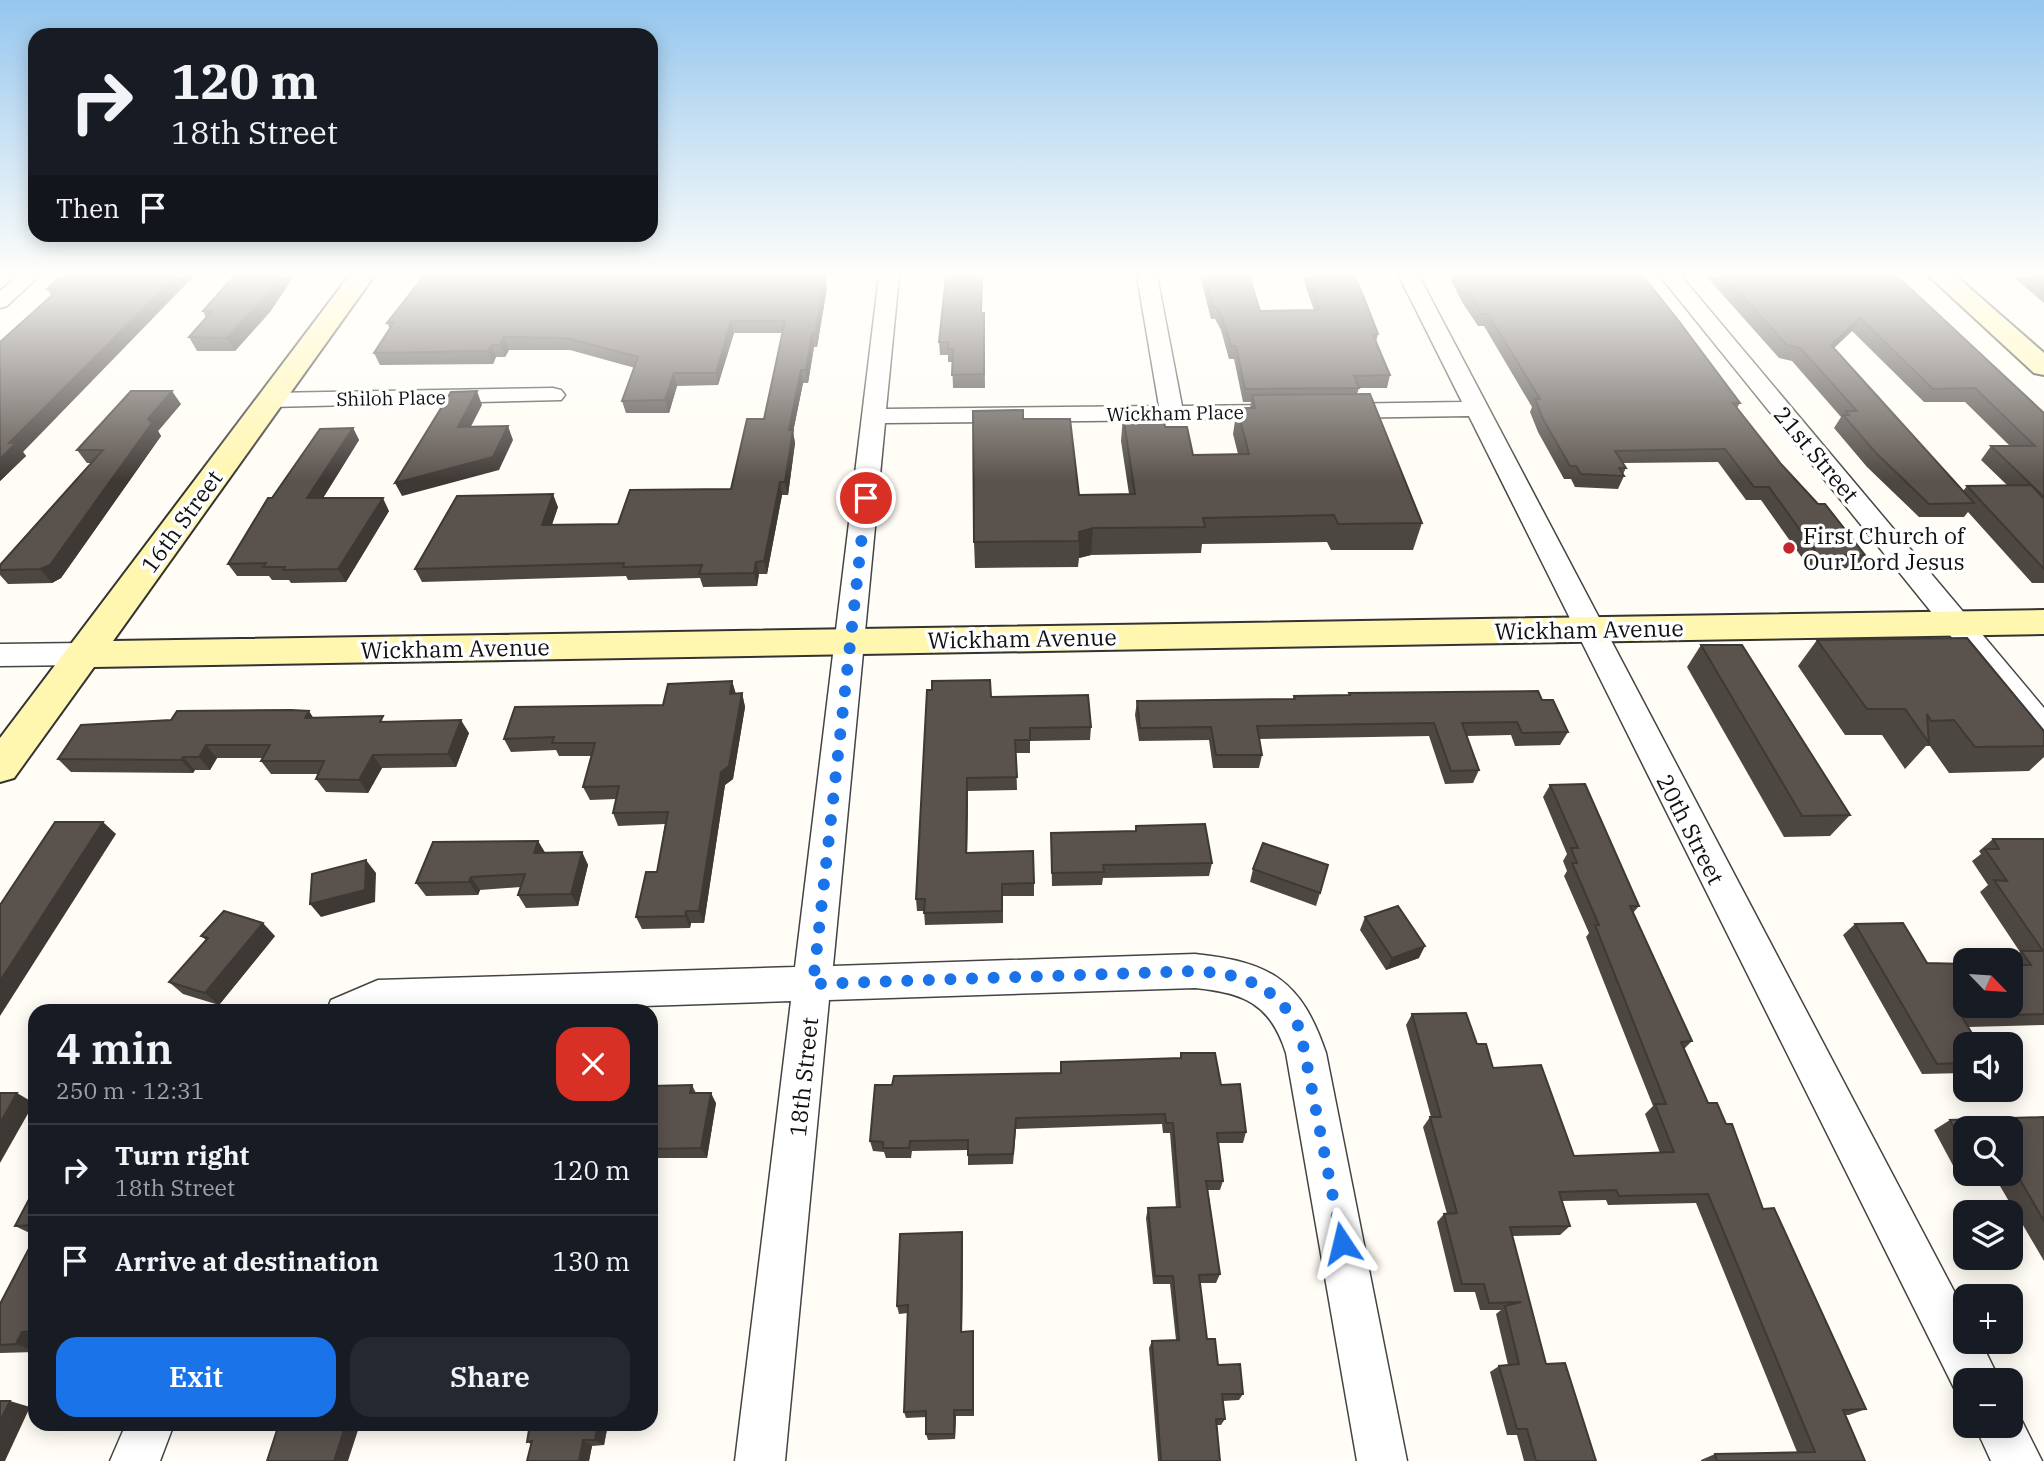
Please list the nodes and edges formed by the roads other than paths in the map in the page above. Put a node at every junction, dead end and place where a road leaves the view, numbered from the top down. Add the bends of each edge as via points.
1 (311, 344) edge
2 (882, 344) edge
3 (1159, 344) edge
4 (1443, 344) edge
5 (1726, 344) edge
6 (2018, 344) edge
7 (2044, 367) edge
8 (553, 395) dead end
9 (270, 400) junction
10 (1476, 409) junction
11 (1172, 413) junction
12 (874, 416) junction
13 (2044, 622) edge
14 (1957, 624) junction
15 (1589, 629) junction
16 (850, 641) junction
17 (83, 654) junction
18 (0, 655) edge
19 (2044, 730) edge
20 (0, 767) edge
21 (813, 984) junction
22 (363, 1004) edge
23 (1969, 1368) edge
24 (147, 1431) edge
25 (2006, 1438) edge
26 (135, 1461) edge
27 (760, 1461) edge
28 (1382, 1461) edge
29 (2017, 1461) edge

1 - 9 street, 16th Street
2 - 12 street, 18th Street
3 - 11 street
4 - 10 street, 20th Street
5 - 14 street, 21st Street
6 - 7 street
8 - 9 street, Shiloh Place
9 - 17 street, 16th Street
10 - 11 street, Wickham Place
10 - 15 street, 20th Street
11 - 12 street, Wickham Place
12 - 16 street, 18th Street
13 - 14 street, Wickham Avenue
14 - 15 street, Wickham Avenue
14 - 19 street, 21st Street
15 - 16 street, Wickham Avenue
15 - 23 street, 20th Street
16 - 17 street, Wickham Avenue
16 - 21 street, 18th Street
17 - 18 street, Wickham Avenue
17 - 20 street, 16th Street
21 - 22 street via 379,997
21 - 27 street, 18th Street
21 - 28 street via 1195,971 1230,974 1266,988 1289,1010 1306,1053
24 - 26 street
25 - 29 street

